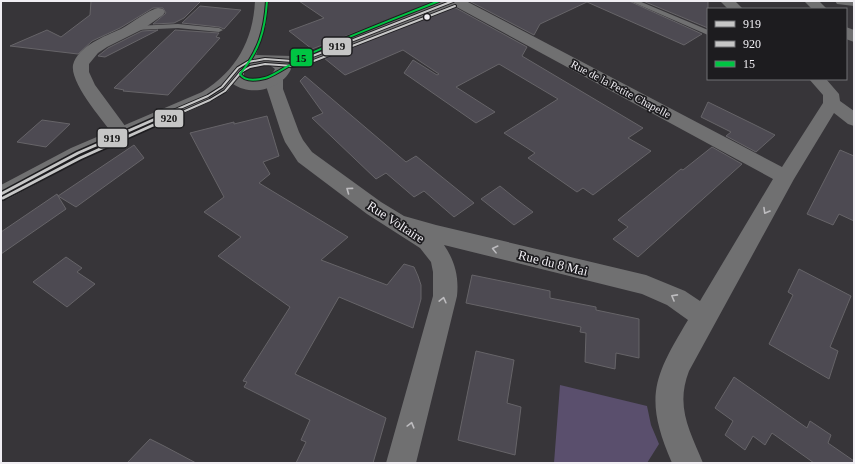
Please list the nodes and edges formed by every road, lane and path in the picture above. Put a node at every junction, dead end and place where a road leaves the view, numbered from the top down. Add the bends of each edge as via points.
1 (262, 1) edge
2 (270, 1) edge
3 (453, 1) edge
4 (456, 1) edge
5 (634, 1) edge
6 (727, 1) edge
7 (811, 1) edge
8 (842, 1) edge
9 (854, 2) edge
10 (735, 8) edge
11 (819, 8) edge
12 (158, 12) dead end
13 (135, 28) junction
14 (218, 30) dead end
15 (707, 33) edge
16 (239, 68) junction
17 (276, 69) junction
18 (818, 80) edge
19 (249, 85) junction
20 (832, 103) junction
21 (181, 109) junction
22 (854, 120) edge
23 (122, 134) junction
24 (785, 177) junction
25 (1, 194) edge
26 (396, 222) junction
27 (704, 317) junction
28 (401, 463) edge
29 (688, 463) edge

1 - 16 street via 255,37 249,54
2 - 17 street, Rue Voltaire via 262,45
3 - 17 street via 296,66
4 - 24 street, Rue de la Petite Chapelle
5 - 15 lane
6 - 10 street
7 - 11 street
8 - 9 street
12 - 13 street
13 - 14 lane via 178,26
13 - 23 street via 98,46 87,56 80,70 91,91
16 - 17 street via 255,60
16 - 19 street via 236,78
16 - 21 street via 216,91
17 - 19 street via 261,85
26 -> 17 street, Rue Voltaire via 305,157 294,142 275,89
18 - 20 street via 831,94
19 - 21 street via 237,87
20 - 22 street
20 - 24 street
21 - 23 street
23 - 25 street
24 -> 27 street
27 -> 26 street, Rue du 8 Mai via 676,298 646,286
28 -> 26 street, Rue Voltaire via 446,285 445,272 437,252 428,242
27 - 29 street via 670,386 672,420

